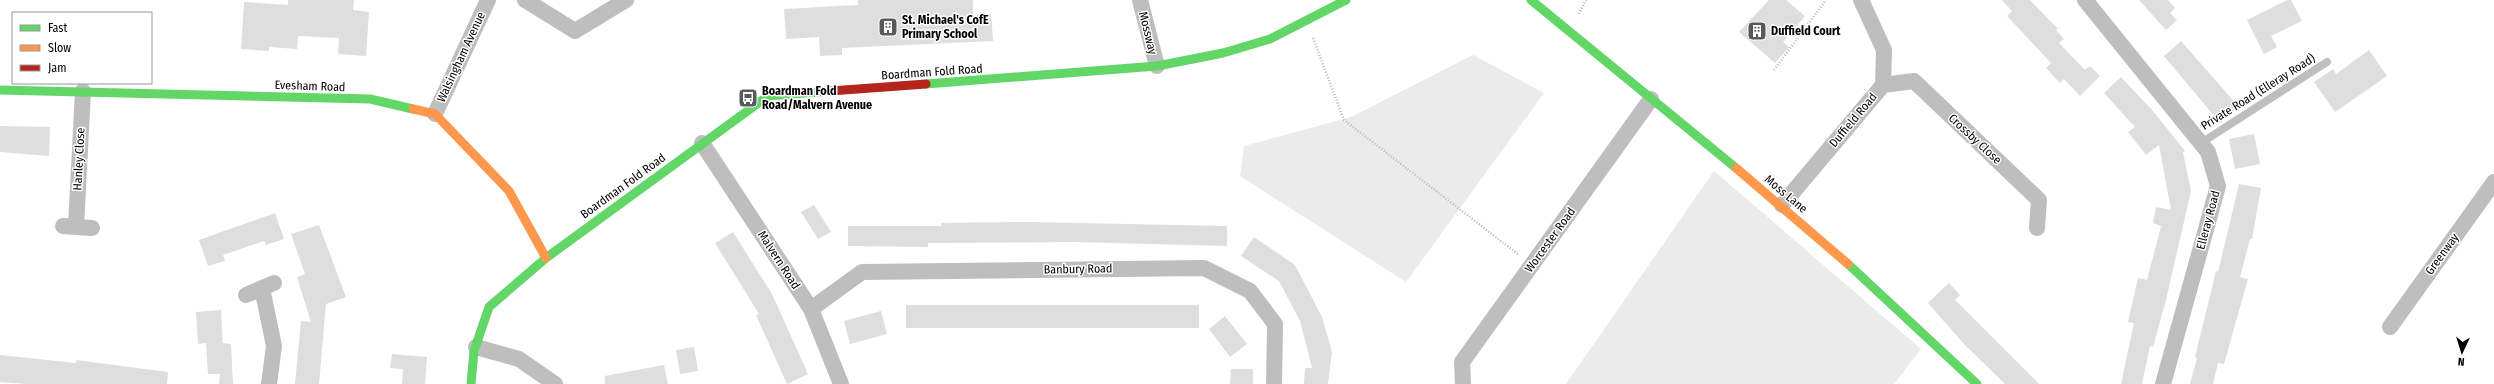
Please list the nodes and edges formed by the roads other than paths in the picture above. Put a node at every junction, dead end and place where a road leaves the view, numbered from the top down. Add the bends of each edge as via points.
1 (488, 0) edge
2 (525, 0) edge
3 (626, 0) edge
4 (1140, 0) edge
5 (1346, 0) edge
6 (1531, 0) edge
7 (1861, 0) edge
8 (2085, 0) edge
9 (2327, 62) dead end
10 (1157, 66) junction
11 (1883, 85) junction
12 (0, 90) edge
13 (83, 91) junction
14 (1651, 100) junction
15 (435, 114) junction
16 (2201, 142) junction
17 (702, 143) junction
18 (2494, 182) edge
19 (1782, 205) junction
20 (92, 228) dead end
21 (2037, 228) dead end
22 (546, 258) junction
23 (246, 295) dead end
24 (811, 309) junction
25 (2390, 327) dead end
26 (476, 347) junction
27 (269, 384) edge
28 (472, 384) edge
29 (556, 384) edge
30 (841, 384) edge
31 (1274, 384) edge
32 (1463, 384) edge
33 (1977, 384) edge
34 (2164, 384) edge

1 - 15 street, Walsingham Avenue
2 - 3 street via 574,31
4 - 10 street, Mossway
5 - 10 street, Boardman Fold Road via 1270,39 1223,53
6 - 14 street, Moss Lane
7 - 11 street, Duffield Road via 1884,50
8 - 16 street, Elleray Road
9 - 16 lane, Private Road (Elleray Road)
10 - 17 street, Boardman Fold Road via 768,96
11 - 19 street, Duffield Road
11 - 21 street, Crossby Close via 1914,81 2039,200
12 - 13 street, Evesham Road
13 - 15 street, Evesham Road via 370,99
13 - 20 street, Hanley Close via 70,226
14 - 19 street, Moss Lane
14 - 32 street, Worcester Road via 1462,362
15 - 22 street via 509,191
16 - 34 street, Elleray Road via 2208,152 2218,186
17 - 22 street, Boardman Fold Road
17 - 24 street, Malvern Road
18 - 25 street, Greenway
19 - 33 street, Moss Lane via 1914,321
22 - 26 street, Boardman Fold Road via 489,307
23 - 27 street via 268,285 274,346
24 - 30 street, Malvern Road
24 - 31 street, Banbury Road via 862,272 1204,268 1250,291 1276,324
26 - 28 street, Boardman Fold Road
26 - 29 street via 519,359

